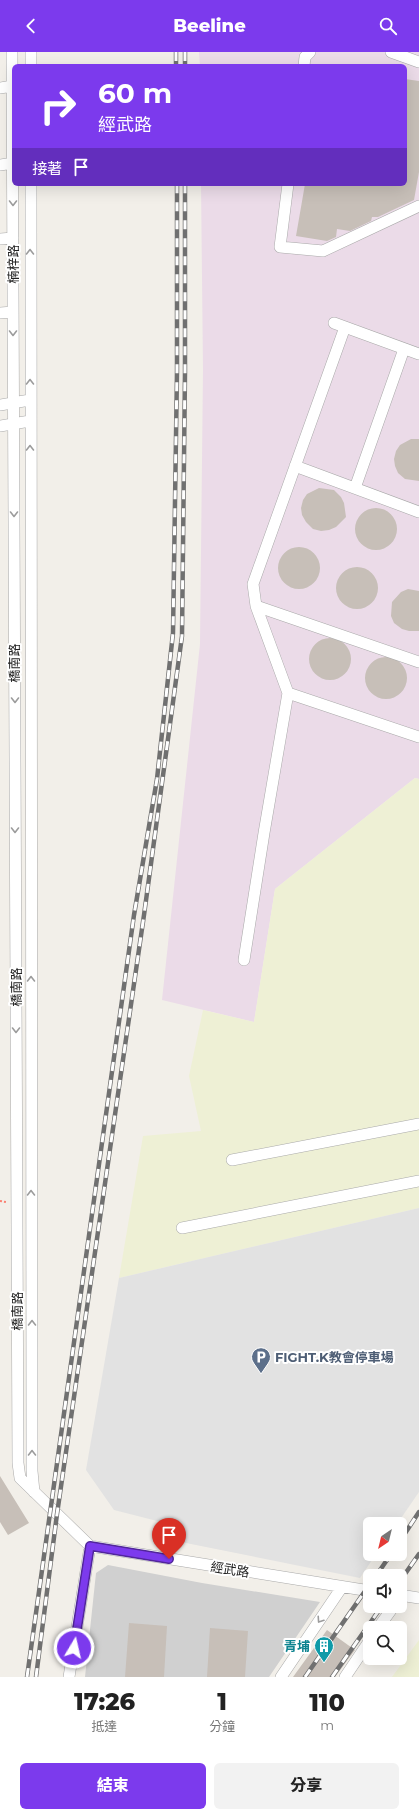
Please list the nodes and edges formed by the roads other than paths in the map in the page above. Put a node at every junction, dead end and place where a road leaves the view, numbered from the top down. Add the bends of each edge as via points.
1 (12, 52) edge
2 (31, 52) edge
3 (310, 52) edge
4 (391, 52) edge
5 (419, 62) edge
6 (31, 64) edge
7 (304, 64) edge
8 (12, 86) junction
9 (0, 88) edge
10 (12, 164) joint
11 (0, 165) edge
12 (12, 186) edge
13 (31, 186) edge
14 (288, 186) edge
15 (419, 206) edge
16 (13, 238) junction
17 (0, 239) edge
18 (13, 312) junction
19 (0, 313) edge
20 (334, 323) dead end
21 (345, 327) junction
22 (404, 349) junction
23 (419, 354) edge
24 (30, 400) junction
25 (13, 403) junction
26 (0, 405) edge
27 (30, 421) junction
28 (13, 424) junction
29 (0, 426) edge
30 (295, 466) junction
31 (14, 475) joint
32 (30, 476) joint
33 (355, 488) junction
34 (419, 512) edge
35 (256, 606) junction
36 (419, 662) edge
37 (288, 693) junction
38 (419, 737) edge
39 (244, 960) dead end
40 (419, 1124) edge
41 (232, 1160) dead end
42 (419, 1181) edge
43 (182, 1228) dead end
44 (34, 1492) junction
45 (90, 1546) junction
46 (342, 1587) junction
47 (363, 1590) edge
48 (407, 1597) edge
49 (419, 1598) edge
50 (363, 1650) edge
51 (69, 1677) edge
52 (281, 1677) edge
53 (345, 1677) edge

1 - 8 street, 楠梓路
2 - 6 street
3 - 7 street
4 - 5 street
8 - 9 street
8 - 10 street, 楠梓路
10 - 11 street
12 -> 16 street, 楠梓路
24 -> 13 street, 楠梓路
14 - 15 street via 280,247 323,250
16 - 17 street
16 - 18 street, 楠梓路
18 - 19 street
18 -> 25 street, 楠梓路
20 - 21 street
21 - 22 street
21 - 30 street
22 - 23 street
22 - 33 street
24 - 25 street
24 - 27 street, 楠梓路
25 - 26 street
25 - 28 street, 楠梓路
27 - 28 street
32 -> 27 street, 楠梓路
28 - 29 street
28 - 31 street, 楠梓路
30 - 33 street
30 - 35 street via 253,584
31 -> 44 street, 橋南路 via 18,1463 20,1478
44 -> 32 street, 橋南路
33 - 34 street
35 - 36 street
35 - 37 street
37 - 38 street
37 - 39 street
40 - 41 street
42 - 43 street
44 - 45 street, 橋南路
45 - 46 street, 經武路
45 - 51 street
46 - 47 street, 經武路
46 -> 52 street
48 - 49 street
50 - 53 street

